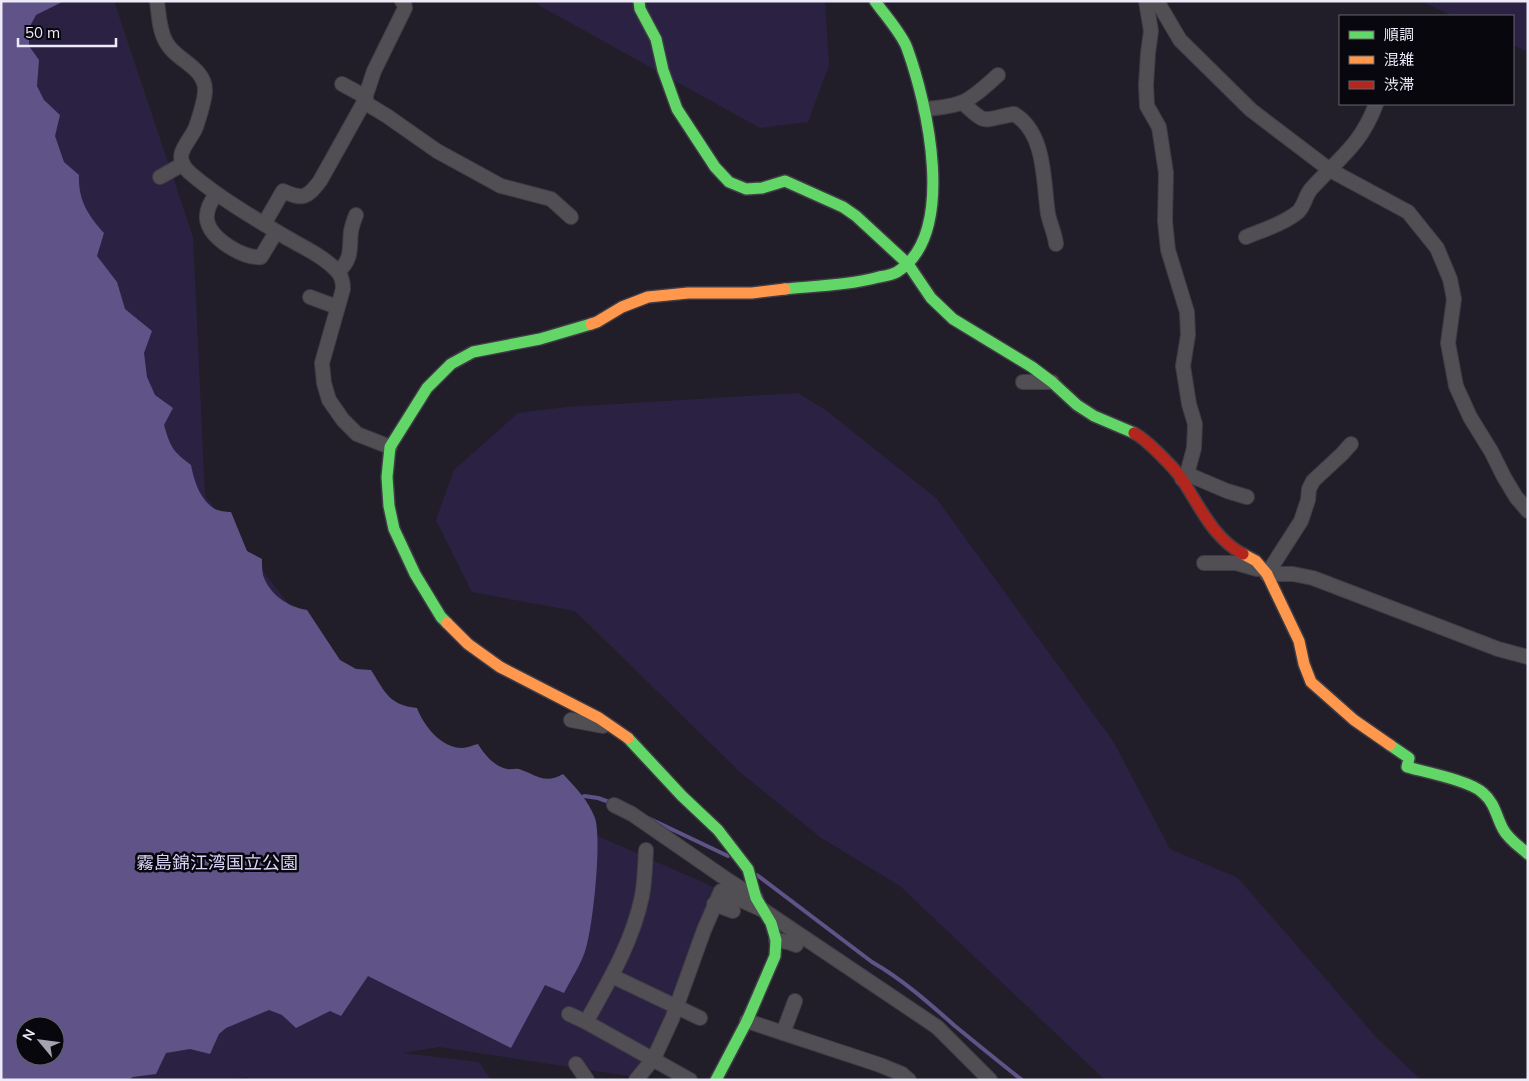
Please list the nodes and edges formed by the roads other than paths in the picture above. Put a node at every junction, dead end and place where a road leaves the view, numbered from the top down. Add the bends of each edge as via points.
1 (158, 1) edge
2 (402, 1) edge
3 (639, 1) edge
4 (875, 1) edge
5 (1146, 1) edge
6 (1157, 1) edge
7 (998, 75) dead end
8 (342, 84) dead end
9 (365, 100) junction
10 (963, 103) junction
11 (1376, 105) edge
12 (925, 109) junction
13 (182, 164) junction
14 (1330, 170) junction
15 (160, 177) dead end
16 (216, 194) junction
17 (356, 215) dead end
18 (571, 217) dead end
19 (270, 228) junction
20 (1246, 238) dead end
21 (1056, 244) dead end
22 (908, 264) junction
23 (338, 272) junction
24 (310, 298) dead end
25 (336, 307) junction
26 (1023, 382) dead end
27 (1052, 382) junction
28 (1350, 444) dead end
29 (390, 447) junction
30 (1184, 477) junction
31 (1247, 497) dead end
32 (1528, 511) edge
33 (1204, 563) dead end
34 (1265, 573) junction
35 (1528, 657) edge
36 (570, 720) dead end
37 (616, 729) junction
38 (614, 805) dead end
39 (646, 850) dead end
40 (1528, 854) edge
41 (756, 898) junction
42 (714, 904) junction
43 (763, 910) junction
44 (733, 911) dead end
45 (776, 940) junction
46 (796, 946) dead end
47 (612, 976) junction
48 (795, 1001) dead end
49 (676, 1006) junction
50 (569, 1014) dead end
51 (700, 1018) dead end
52 (747, 1021) junction
53 (586, 1022) junction
54 (783, 1034) junction
55 (654, 1058) junction
56 (576, 1064) dead end
57 (587, 1080) edge
58 (636, 1080) edge
59 (690, 1080) edge
60 (716, 1080) edge
61 (909, 1080) edge
62 (990, 1080) edge

1 - 13 street via 165,41 199,74 204,84 195,127 182,149
2 - 9 street via 405,8 374,71
3 - 22 street via 656,39 677,109 715,167 729,182 746,189 785,181 800,186 849,211
4 - 12 street via 906,46
5 - 30 street via 1151,31 1146,85 1148,106 1159,127 1166,172 1168,250 1187,312 1188,335 1183,366 1188,404 1195,424 1194,448
6 - 14 street via 1180,40 1250,110
7 - 10 street
8 - 9 street
9 - 18 street via 437,151 501,186 550,198
9 - 19 street via 312,192 303,197 283,191
10 - 12 street
10 - 21 street via 980,119 1014,114 1029,126 1041,160 1048,216
11 - 14 street via 1362,134
12 - 22 street via 934,186 930,220 923,243
13 - 15 street
13 - 16 street
14 - 20 street via 1310,190 1297,212
14 - 32 street via 1408,212 1437,248 1450,279 1454,300 1448,343 1456,386 1504,477
16 - 19 street
16 - 19 street via 207,211 207,221 223,242 252,258 261,257
17 - 23 street via 351,229 351,251
19 - 23 street
22 - 27 street via 931,298 954,319
22 - 29 street via 896,273 864,281 752,293 648,297 597,322 540,339 473,352 451,364 427,388
23 - 25 street via 343,283
24 - 25 street
25 - 29 street via 322,363 330,400 357,434
26 - 27 street
27 - 30 street via 1094,416 1136,434
28 - 34 street via 1313,481 1300,521
29 - 37 street via 387,477 394,529 415,574 441,617 468,644 500,667
30 - 31 street
30 - 34 street via 1198,508 1212,526 1233,548 1256,561
33 - 34 street via 1236,563
34 - 35 street via 1313,578 1498,649
34 - 40 street via 1299,641 1311,682 1354,720 1409,758 1407,767 1468,783 1483,792 1494,805 1504,831
36 - 37 street
37 - 41 street via 631,740 718,830 748,869
38 - 41 street
39 - 47 street via 642,897
41 - 43 street
42 - 43 street via 721,891
42 - 44 street
42 - 49 street
43 - 45 street via 771,922
43 - 62 street via 937,1027
45 - 46 street
45 - 52 street via 774,956
47 - 49 street
47 - 53 street
48 - 54 street
49 - 51 street
49 - 55 street
50 - 53 street
52 - 54 street
52 - 60 street
53 - 55 street
54 - 61 street via 880,1065
55 - 58 street
55 - 59 street
56 - 57 street

